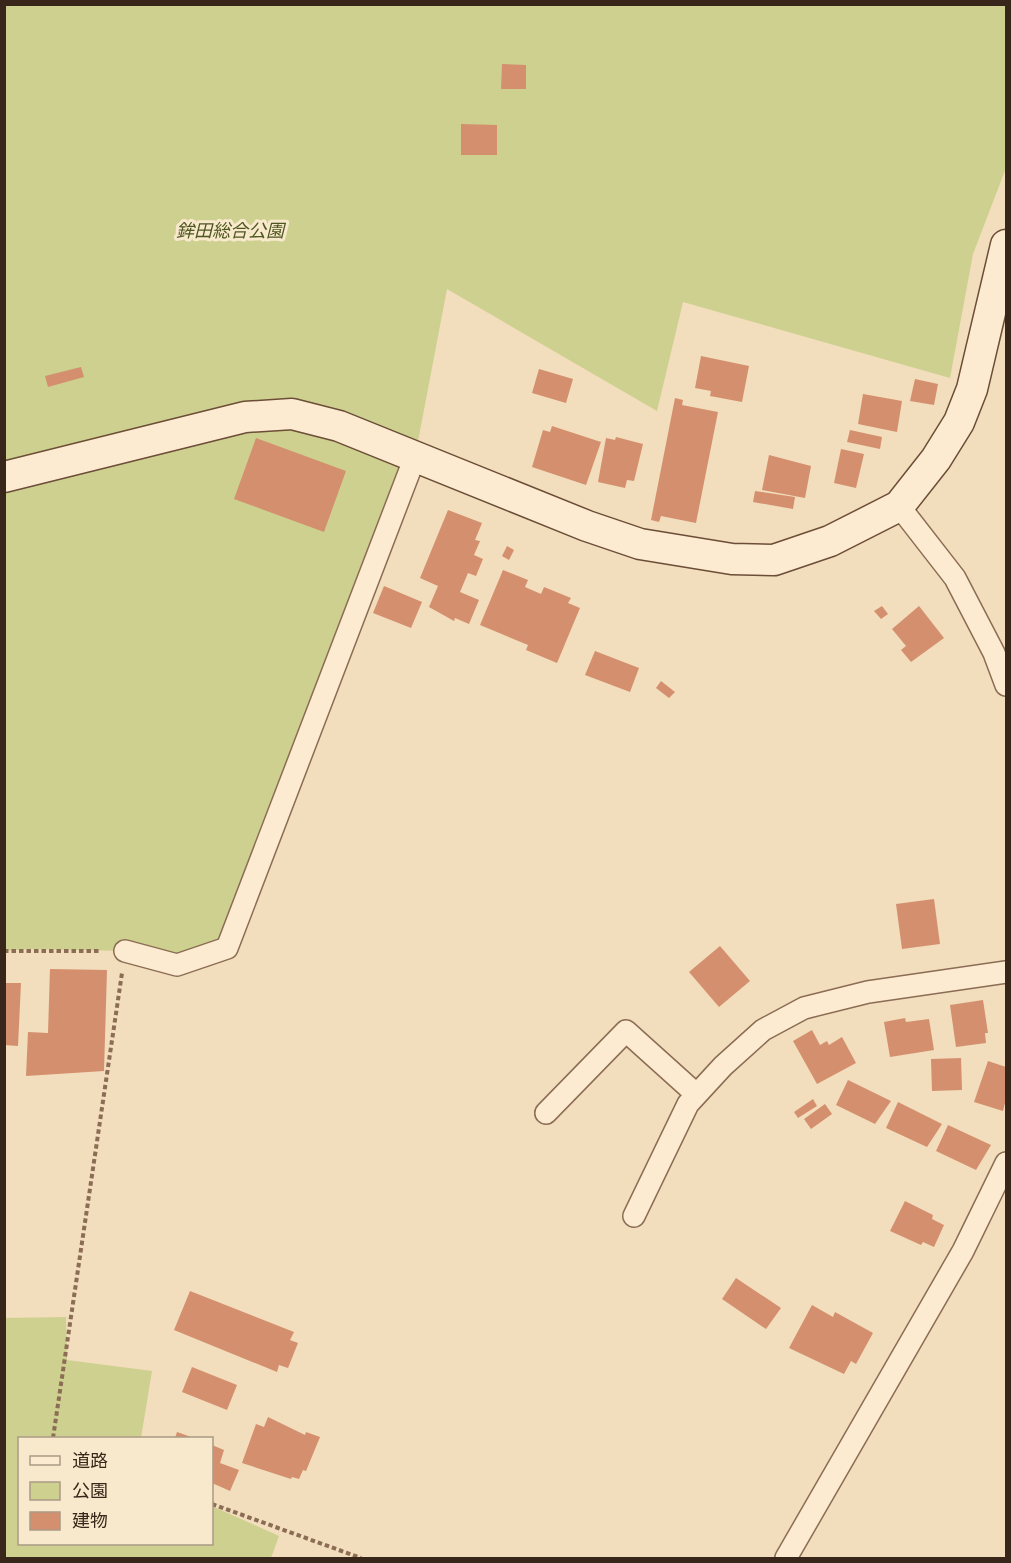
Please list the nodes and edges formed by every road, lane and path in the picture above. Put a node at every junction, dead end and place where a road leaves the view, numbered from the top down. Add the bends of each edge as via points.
1 (1006, 245) edge
2 (415, 457) junction
3 (4, 477) edge
4 (899, 506) junction
5 (1006, 685) edge
6 (4, 951) edge
7 (125, 951) junction
8 (1006, 972) edge
9 (696, 1094) junction
10 (546, 1113) dead end
11 (1006, 1163) edge
12 (634, 1216) dead end
13 (53, 1437) edge
14 (213, 1504) edge
15 (361, 1558) edge
16 (786, 1558) edge

1 - 4 street via 972,389 959,422
2 - 3 street via 339,426 292,414 245,417
2 - 4 street via 640,544 732,559 774,560 830,541
2 - 7 street via 227,948 177,965
4 - 5 street via 955,578
6 - 7 path
7 - 13 path
8 - 9 street via 868,992 804,1008 763,1030
9 - 10 street via 626,1031
9 - 12 street
11 - 16 street via 963,1251
14 - 15 path

